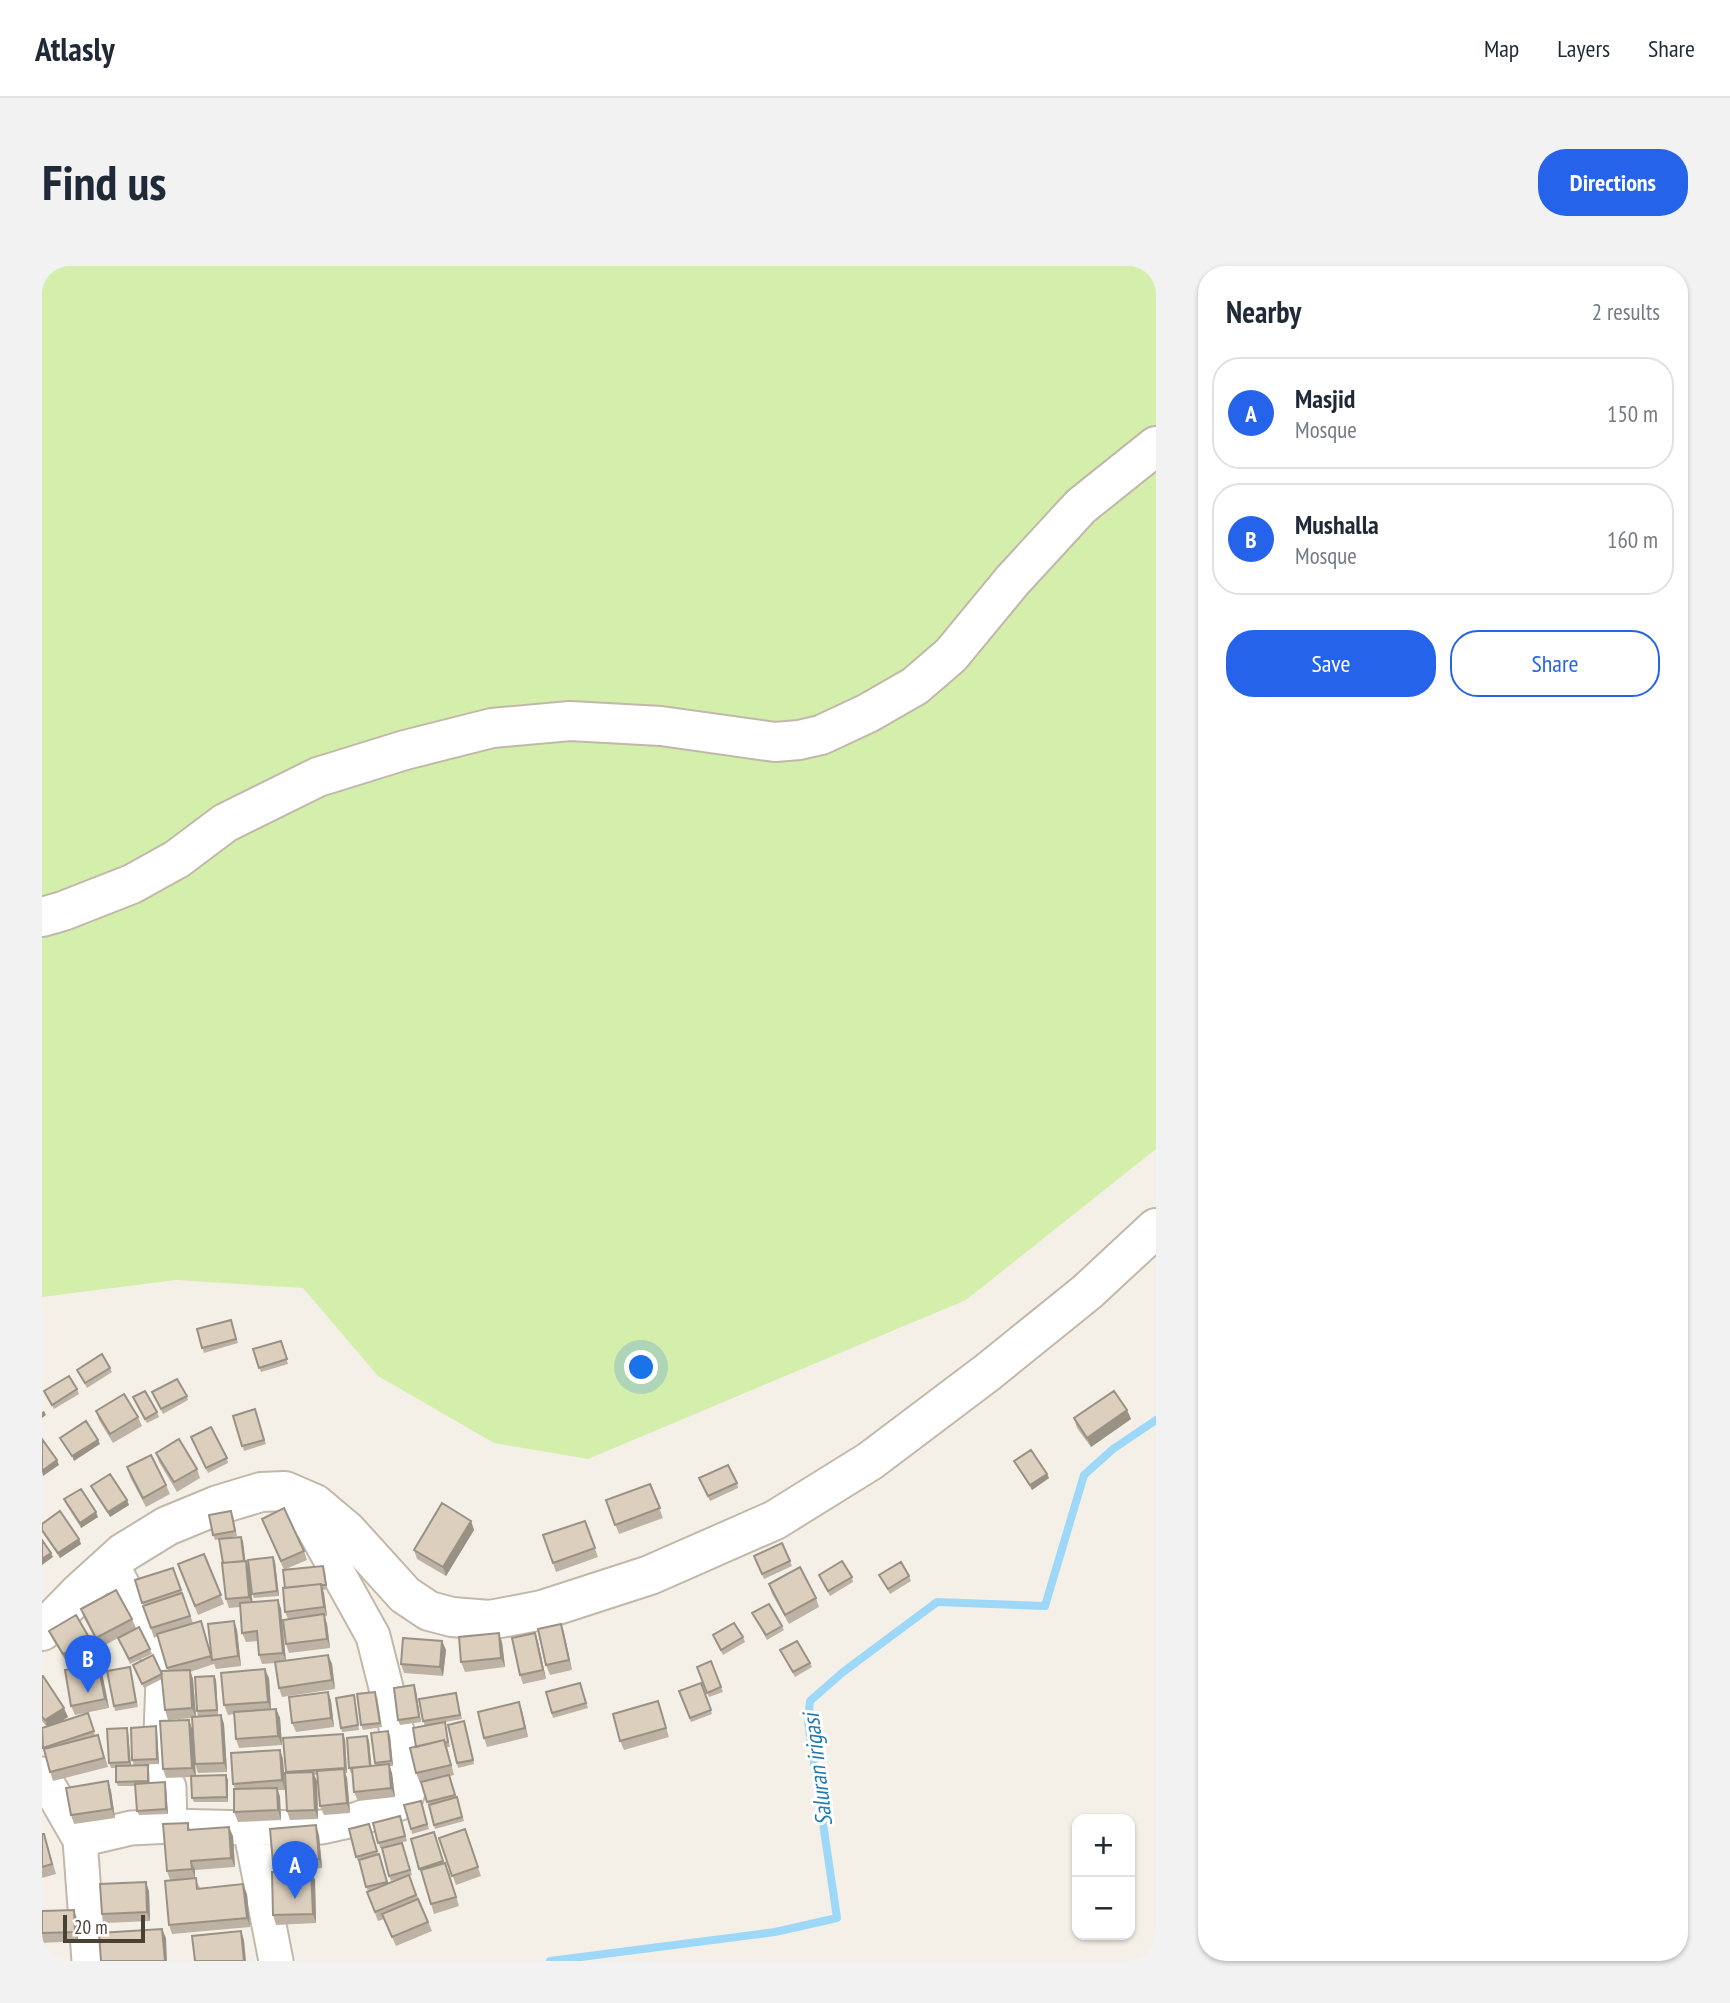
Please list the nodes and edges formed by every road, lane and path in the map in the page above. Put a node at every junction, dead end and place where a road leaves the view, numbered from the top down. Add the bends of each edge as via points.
1 (1156, 446) edge
2 (42, 917) edge
3 (1156, 1228) edge
4 (285, 1491) junction
5 (111, 1563) junction
6 (42, 1631) edge
7 (42, 1774) edge
8 (170, 1826) junction
9 (250, 1828) junction
10 (80, 1840) junction
11 (89, 1961) edge
12 (276, 1961) edge

1 - 2 street via 1081,506 951,655 915,686 821,735 775,742 662,726 570,721 492,728 318,777 225,823 177,859 132,884
3 - 4 street via 1077,1300 870,1461 775,1520 650,1575 563,1605 490,1620 429,1611 405,1595 326,1513
4 - 5 street via 261,1492 205,1510 167,1526
4 - 9 street via 313,1528 373,1636 408,1775 408,1792 405,1800 393,1807 322,1827
5 - 6 street
5 - 8 street via 166,1676 161,1734
7 - 10 street
8 - 9 street
8 - 10 street via 131,1828
9 - 12 street
10 - 11 street

